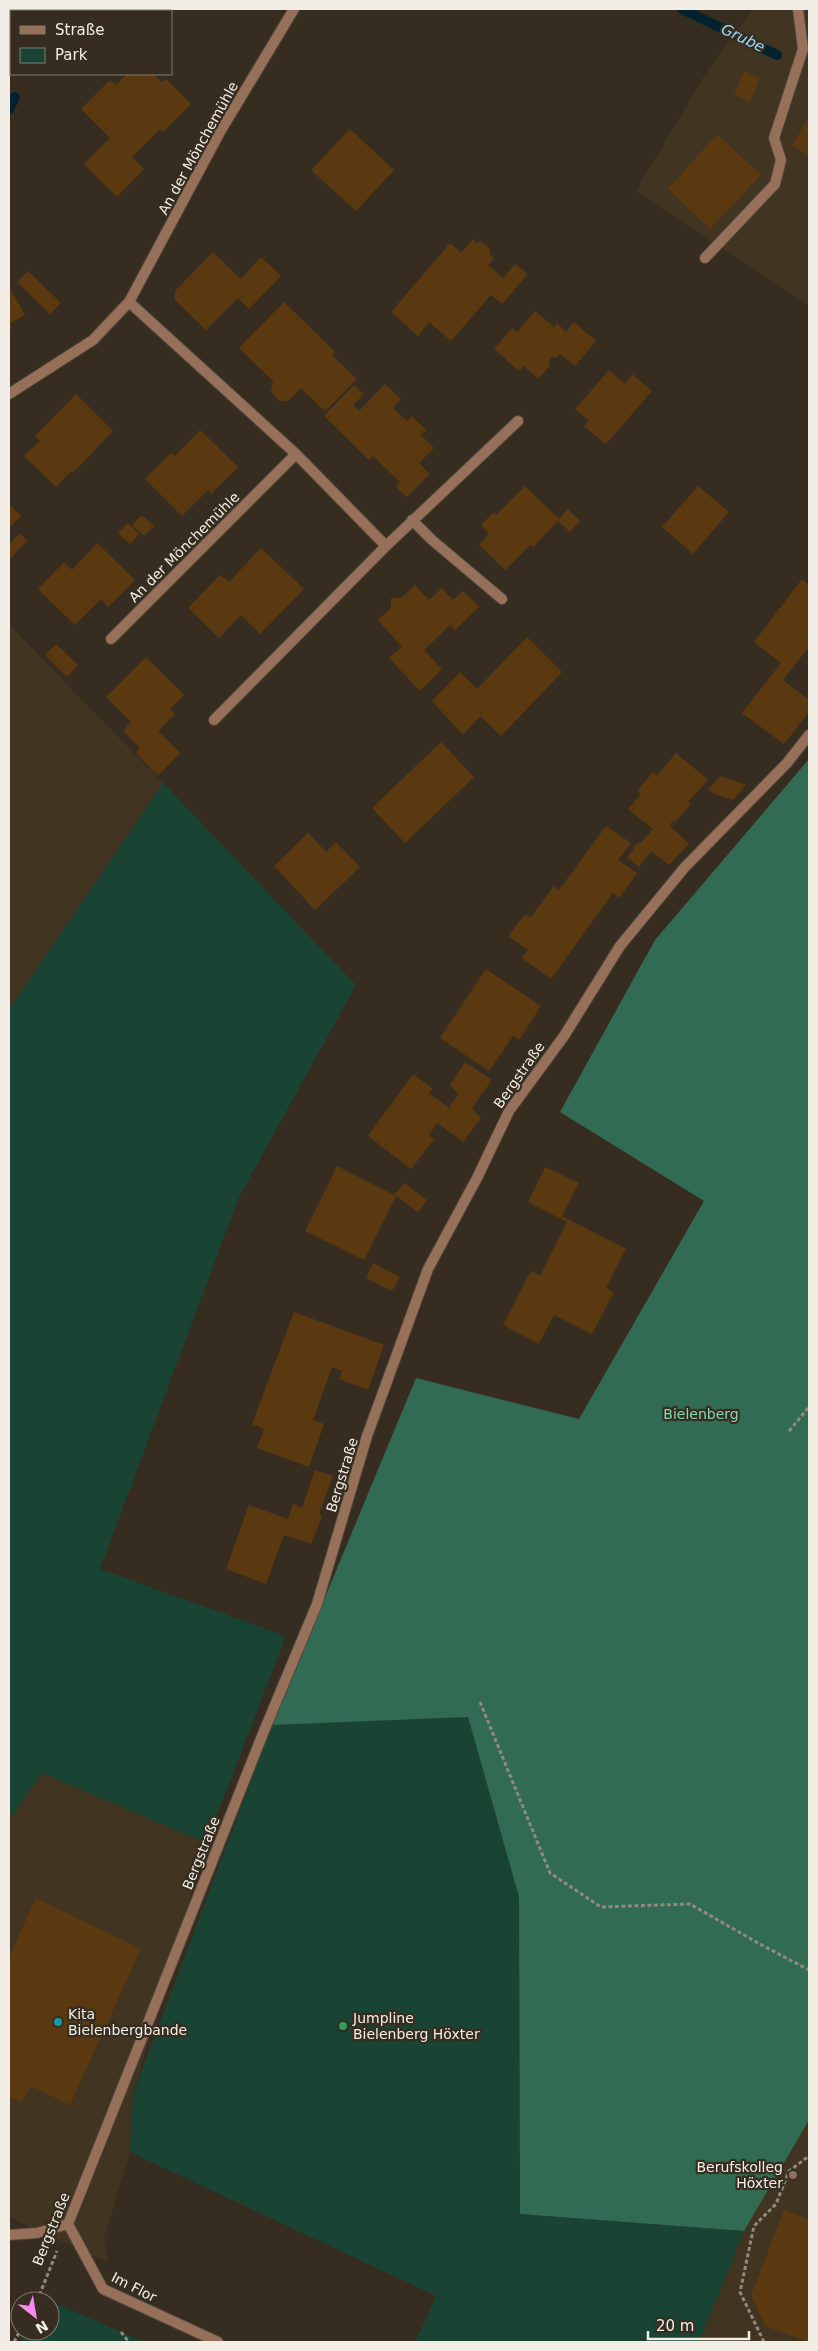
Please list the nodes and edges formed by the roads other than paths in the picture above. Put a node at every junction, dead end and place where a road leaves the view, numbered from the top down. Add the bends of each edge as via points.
1 (798, 9) edge
2 (291, 12) edge
3 (704, 258) dead end
4 (129, 302) junction
5 (9, 394) edge
6 (518, 421) dead end
7 (296, 454) junction
8 (412, 520) junction
9 (386, 546) junction
10 (502, 598) dead end
11 (112, 639) dead end
12 (214, 720) dead end
13 (809, 736) edge
14 (68, 2224) junction
15 (9, 2235) edge
16 (218, 2342) edge

1 - 3 street via 802,49 774,138 781,160 775,184
2 - 4 street, An der Mönchemühle via 220,132
4 - 5 street, An der Mönchemühle via 93,340
4 - 7 street
6 - 8 street
7 - 9 street
7 - 11 street, An der Mönchemühle
8 - 9 street
8 - 10 street
9 - 12 street
13 - 14 street, Bergstraße via 787,763 685,867 620,946 564,1036 509,1111 428,1269 368,1436 317,1604
14 - 15 street via 37,2233
14 - 16 street, Im Flor via 103,2289

